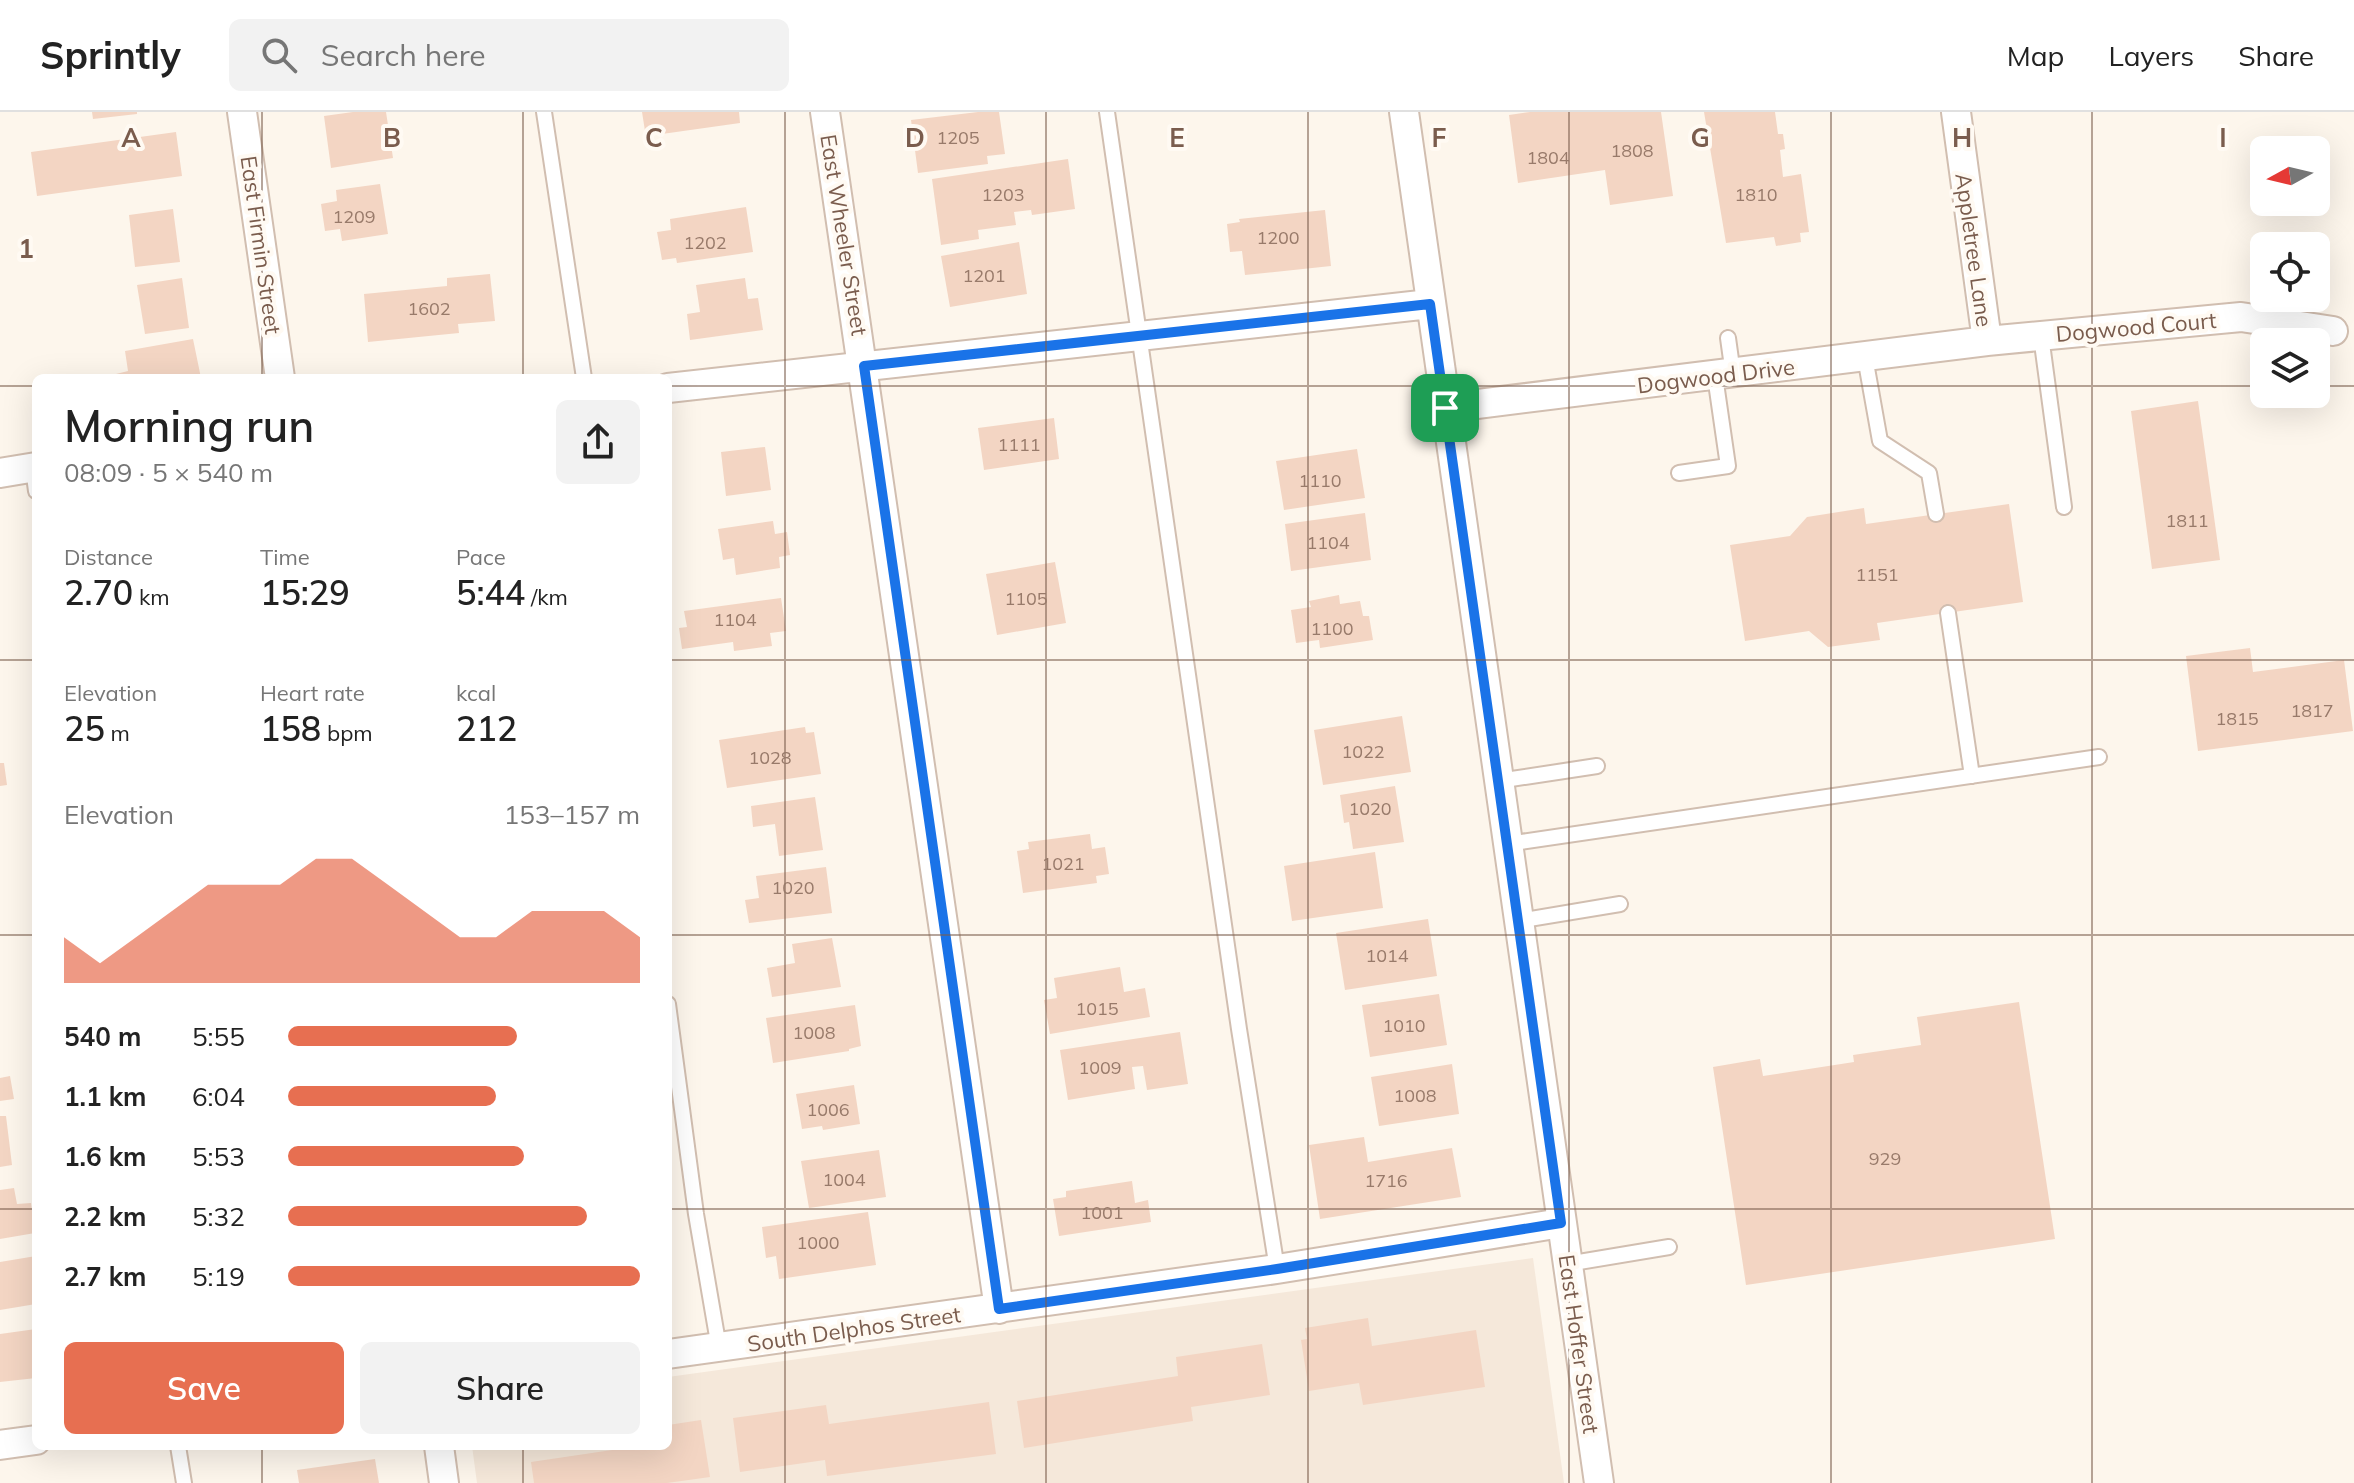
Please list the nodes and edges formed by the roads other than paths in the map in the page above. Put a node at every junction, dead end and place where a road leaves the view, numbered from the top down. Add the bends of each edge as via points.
1 (242, 112) edge
2 (544, 112) edge
3 (825, 112) edge
4 (1107, 112) edge
5 (1404, 112) edge
6 (1956, 112) edge
7 (1430, 304) junction
8 (2333, 331) dead end
9 (2041, 336) junction
10 (1140, 337) junction
11 (1728, 338) dead end
12 (1987, 341) junction
13 (1865, 357) junction
14 (864, 366) junction
15 (279, 374) edge
16 (583, 374) edge
17 (1724, 375) junction
18 (672, 388) edge
19 (1445, 408) junction
20 (0, 473) edge
21 (1679, 473) dead end
22 (32, 475) edge
23 (2064, 507) dead end
24 (1936, 514) dead end
25 (1948, 613) dead end
26 (2099, 757) dead end
27 (1597, 766) dead end
28 (1972, 776) junction
29 (1498, 781) junction
30 (1507, 844) junction
31 (1620, 904) dead end
32 (1518, 921) junction
33 (672, 1034) edge
34 (1561, 1223) junction
35 (1669, 1247) dead end
36 (1567, 1264) junction
37 (1277, 1269) junction
38 (999, 1309) junction
39 (719, 1348) junction
40 (672, 1354) edge
41 (32, 1441) edge
42 (0, 1445) edge
43 (179, 1450) edge
44 (440, 1450) edge
45 (184, 1483) edge
46 (444, 1483) edge
47 (1599, 1483) edge

1 - 15 street, East Firmin Street
2 - 16 lane
3 - 14 street, East Wheeler Street
4 - 10 lane
5 - 7 street, East Hoffer Street
6 - 12 street, Appletree Lane
7 - 10 street
7 - 19 street, East Hoffer Street
8 - 9 street, Dogwood Court via 2241,317
9 - 12 street, Dogwood Court
9 - 23 lane
10 - 14 street
10 - 37 lane
11 - 17 lane
12 - 13 street, Dogwood Drive
13 - 17 street, Dogwood Drive
13 - 24 lane via 1880,441 1929,473
14 - 18 street
14 - 38 street, East Wheeler Street
17 - 19 street, Dogwood Drive
17 - 21 lane via 1728,466
19 - 29 street, East Hoffer Street
20 - 22 street
25 - 28 lane
26 - 28 lane
27 - 29 lane
28 - 30 lane
29 - 30 street, East Hoffer Street
30 - 32 street, East Hoffer Street
31 - 32 lane
32 - 34 street, East Hoffer Street
33 - 39 lane
34 - 36 street, East Hoffer Street
34 - 37 street, South Delphos Street
35 - 36 lane
36 - 47 street, East Hoffer Street
37 - 38 street, South Delphos Street
38 - 39 street, South Delphos Street
39 - 40 street, South Delphos Street
41 - 42 street
43 - 45 lane
44 - 46 street

